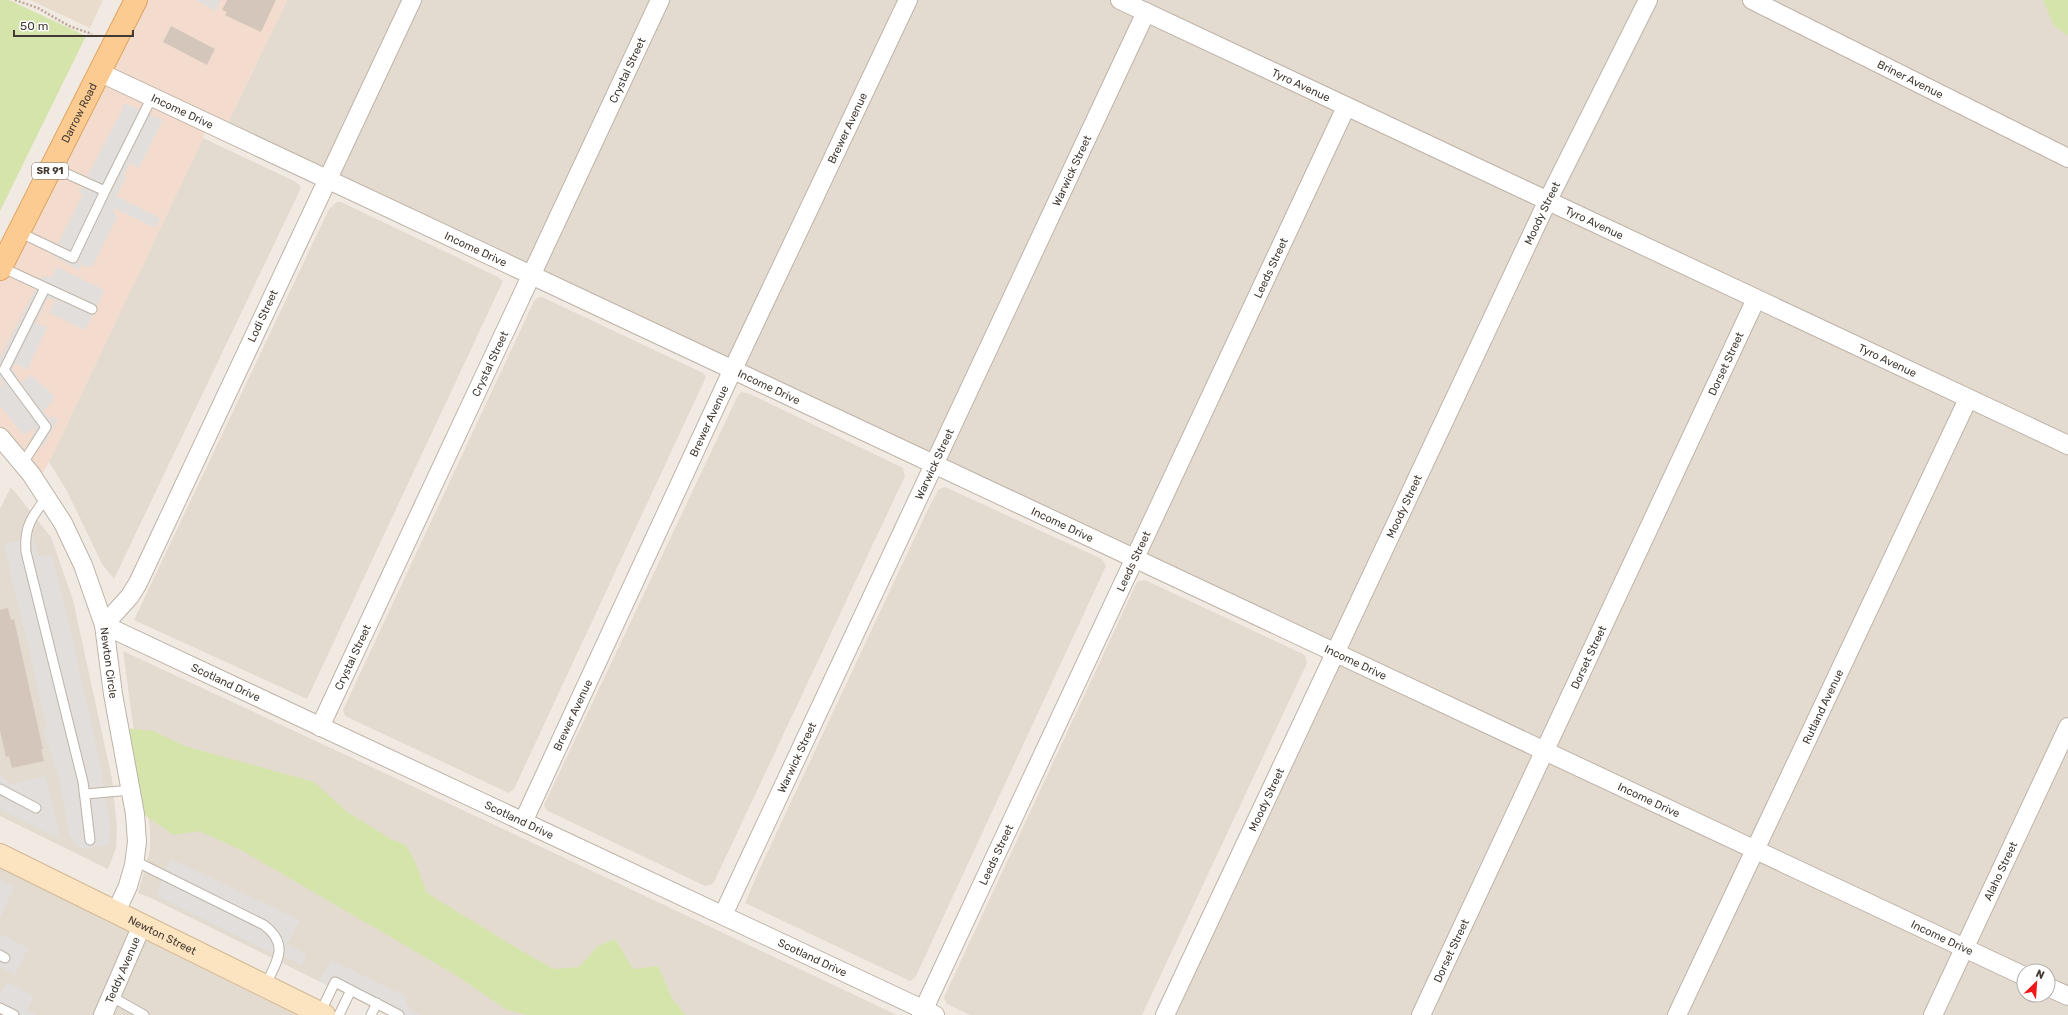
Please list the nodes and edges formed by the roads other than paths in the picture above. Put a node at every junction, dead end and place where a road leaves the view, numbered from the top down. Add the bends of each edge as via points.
1 (136, 0) edge
2 (412, 0) edge
3 (660, 0) edge
4 (908, 0) edge
5 (1120, 0) edge
6 (1648, 0) edge
7 (1752, 0) edge
8 (1146, 12) junction
9 (101, 73) junction
10 (152, 97) junction
11 (1346, 107) junction
12 (2068, 158) edge
13 (52, 167) junction
14 (328, 180) junction
15 (105, 191) junction
16 (1548, 200) junction
17 (19, 232) junction
18 (0, 268) edge
19 (530, 274) junction
20 (45, 288) junction
21 (1756, 299) junction
22 (92, 309) dead end
23 (733, 369) junction
24 (1968, 399) junction
25 (0, 437) edge
26 (2068, 445) edge
27 (23, 464) junction
28 (935, 464) junction
29 (46, 498) junction
30 (1134, 558) junction
31 (104, 625) junction
32 (1334, 652) junction
33 (320, 726) junction
34 (2068, 727) edge
35 (1545, 750) junction
36 (0, 789) edge
37 (131, 790) junction
38 (86, 794) junction
39 (36, 808) dead end
40 (523, 822) junction
41 (90, 840) dead end
42 (1753, 850) junction
43 (2, 860) edge
44 (135, 862) junction
45 (116, 912) junction
46 (723, 915) junction
47 (142, 925) junction
48 (1964, 948) junction
49 (2016, 972) edge
50 (265, 986) junction
51 (350, 990) junction
52 (2056, 991) edge
53 (2068, 996) edge
54 (112, 997) junction
55 (376, 1003) junction
56 (0, 1008) edge
57 (926, 1013) edge
58 (328, 1014) edge
59 (14, 1015) edge
60 (103, 1015) edge
61 (144, 1015) edge
62 (371, 1015) edge
63 (399, 1015) edge
64 (1165, 1015) edge
65 (1420, 1015) edge
66 (1677, 1015) edge
67 (1933, 1015) edge

1 - 9 main road, Darrow Road / SR 91
2 - 14 street, Lodi Street
3 - 19 street, Crystal Street
4 - 23 street, Brewer Avenue
5 - 8 street, Tyro Avenue
6 - 16 street, Moody Street
7 - 12 street, Briner Avenue
8 - 11 street, Tyro Avenue
8 - 28 street, Warwick Street
9 - 10 street, Income Drive
9 - 13 main road, Darrow Road / SR 91
10 - 14 street, Income Drive
10 - 15 lane
11 - 16 street, Tyro Avenue
11 - 30 street, Leeds Street
13 - 15 lane
13 - 17 main road, Darrow Road / SR 91
14 - 19 street, Income Drive
14 - 31 street, Lodi Street via 138,583
15 - 17 lane via 73,258
16 - 21 street, Tyro Avenue
16 - 32 street, Moody Street
17 - 18 main road, Darrow Road / SR 91
18 - 20 lane
19 - 23 street, Income Drive
19 - 33 street, Crystal Street
20 - 22 lane
20 - 27 lane via 4,370 46,427
21 - 24 street, Tyro Avenue
21 - 35 street, Dorset Street
23 - 28 street, Income Drive
23 - 40 street, Brewer Avenue
24 - 26 street, Tyro Avenue
24 - 42 street, Rutland Avenue
25 - 27 street, Newton Circle
27 - 29 street, Newton Circle
28 - 30 street, Income Drive
28 - 46 street, Warwick Street
29 - 31 street, Newton Circle via 77,550
29 - 38 lane via 27,527 26,552
30 - 32 street, Income Drive
30 - 57 street, Leeds Street
31 - 33 street, Scotland Drive
31 - 37 street, Newton Circle via 113,694
32 - 35 street, Income Drive
32 - 64 street, Moody Street
33 - 40 street, Scotland Drive
34 - 48 street, Alaho Street
35 - 42 street, Income Drive
35 - 65 street, Dorset Street
36 - 39 lane
37 - 38 lane
37 - 44 street, Newton Circle via 137,842
38 - 41 lane
40 - 46 street, Scotland Drive
42 - 48 street, Income Drive
42 - 66 street, Rutland Avenue
43 - 45 street, Newton Street
44 - 45 street, Newton Circle
44 - 50 lane via 274,932 278,941 278,956
45 - 47 street, Newton Street
46 - 57 street, Scotland Drive
47 - 50 street, Newton Street
47 - 54 street, Teddy Avenue
48 - 49 street, Income Drive
48 - 67 street, Alaho Street
50 - 58 street, Newton Street
51 - 55 lane
51 - 58 lane
51 - 58 lane via 335,982
52 - 53 street
54 - 60 street, Teddy Avenue
54 - 61 lane
55 - 62 lane
55 - 63 lane
56 - 59 lane

